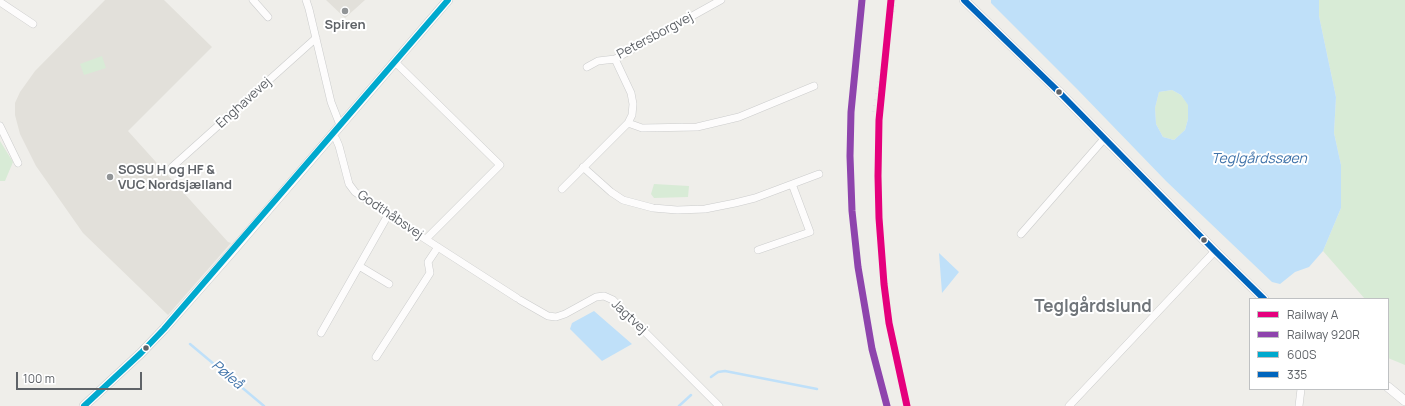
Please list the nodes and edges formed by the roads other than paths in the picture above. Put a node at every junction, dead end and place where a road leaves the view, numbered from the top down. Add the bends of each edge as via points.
1 (253, 0) edge
2 (306, 0) edge
3 (448, 0) edge
4 (722, 0) edge
5 (964, 0) edge
6 (0, 2) edge
7 (268, 17) dead end
8 (33, 24) dead end
9 (316, 38) junction
10 (615, 59) junction
11 (395, 62) junction
12 (587, 67) dead end
13 (814, 86) dead end
14 (628, 123) junction
15 (340, 125) junction
16 (0, 126) edge
17 (331, 135) junction
18 (1104, 138) junction
19 (18, 163) dead end
20 (172, 167) dead end
21 (583, 167) junction
22 (819, 174) dead end
23 (792, 184) junction
24 (562, 189) dead end
25 (388, 215) junction
26 (1021, 234) dead end
27 (426, 239) junction
28 (438, 247) junction
29 (758, 250) dead end
30 (1215, 251) junction
31 (359, 266) junction
32 (389, 284) dead end
33 (1263, 298) edge
34 (518, 299) joint
35 (321, 333) dead end
36 (376, 357) dead end
37 (1389, 388) edge
38 (1302, 390) edge
39 (1405, 401) edge
40 (84, 406) edge
41 (719, 406) edge
42 (1069, 406) edge
43 (1299, 406) edge

1 - 7 street
2 - 9 street
3 - 11 street
4 - 10 street, Petersborgvej
5 - 18 street
6 - 8 street
9 - 15 street via 331,102
9 - 20 street, Enghavevej
10 - 12 street, Petersborgvej via 598,61
10 - 14 street via 632,93 632,115
11 - 15 street
11 - 27 street via 500,165
13 - 14 street via 739,117 697,127 642,128
14 - 21 street
15 - 17 street
16 - 19 street
17 - 25 street, Godthåbsvej via 339,146 349,184 355,192
17 - 40 street via 160,332
18 - 26 street
18 - 30 street
21 - 23 street via 617,197 653,208 677,210 705,209 735,203
21 - 24 street
22 - 23 street
23 - 29 street via 810,232
25 - 27 street, Godthåbsvej
25 - 31 street
27 - 28 street, Godthåbsvej
28 - 34 street, Godthåbsvej
28 - 36 street, Godthåbsvej via 428,262 430,273
30 - 33 street
30 - 42 street
31 - 32 street
31 - 35 street
34 - 41 street, Jagtvej via 548,316 556,317 596,297 604,296 613,300
37 - 39 street
38 - 43 street

